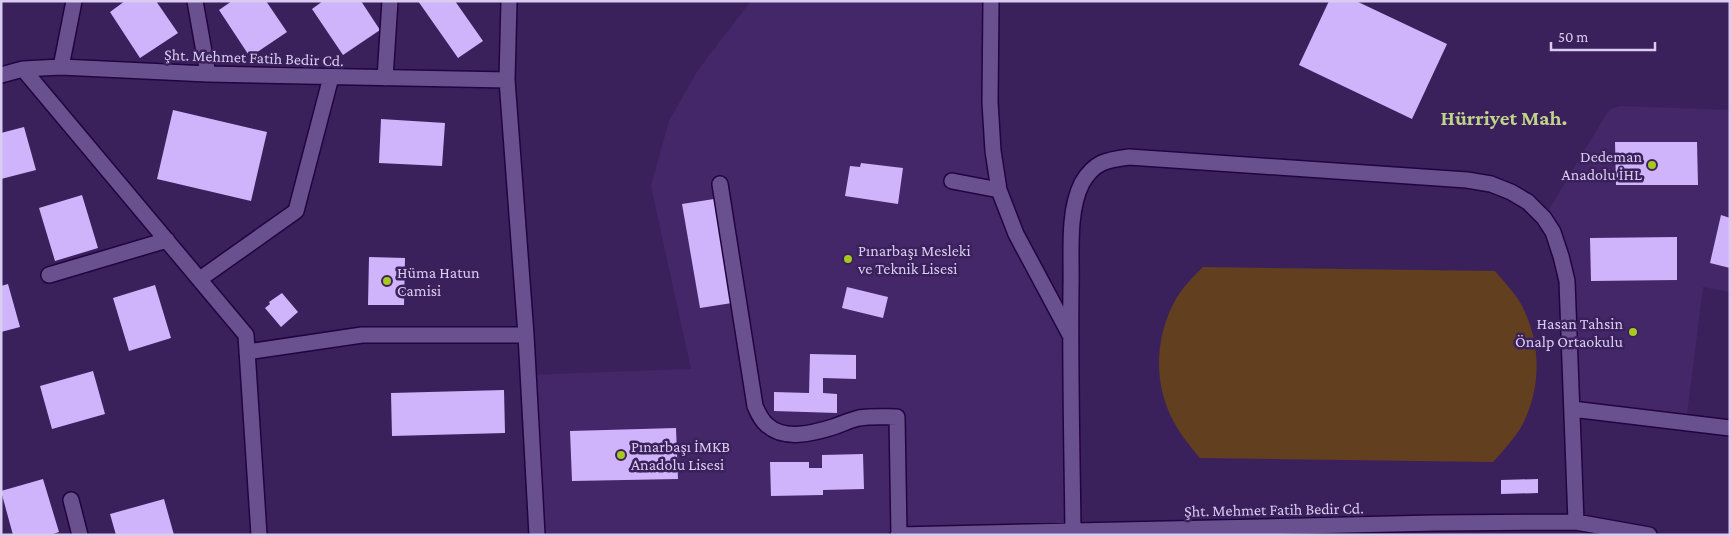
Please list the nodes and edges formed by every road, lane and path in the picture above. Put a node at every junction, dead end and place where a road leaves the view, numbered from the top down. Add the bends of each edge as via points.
1 (74, 1) edge
2 (195, 1) edge
3 (390, 1) edge
4 (510, 1) edge
5 (991, 1) edge
6 (61, 67) junction
7 (23, 69) junction
8 (208, 74) junction
9 (1, 75) edge
10 (331, 77) junction
11 (385, 78) junction
12 (507, 80) junction
13 (952, 181) dead end
14 (720, 184) dead end
15 (999, 190) junction
16 (167, 240) junction
17 (49, 275) dead end
18 (200, 279) junction
19 (526, 335) junction
20 (1071, 337) junction
21 (247, 352) junction
22 (1572, 409) junction
23 (1730, 428) edge
24 (71, 500) dead end
25 (1582, 526) edge
26 (1434, 529) edge
27 (1073, 531) junction
28 (1285, 531) edge
29 (1186, 532) edge
30 (80, 535) edge
31 (259, 535) edge
32 (537, 535) edge
33 (898, 535) edge
34 (1649, 535) edge

1 - 6 street
2 - 8 street
3 - 11 street
4 - 12 street
5 - 15 street via 990,102
6 - 7 street, Şht. Mehmet Fatih Bedir Cd.
6 - 8 street, Şht. Mehmet Fatih Bedir Cd.
7 - 9 street, Şht. Mehmet Fatih Bedir Cd.
7 - 16 street
8 - 10 street, Şht. Mehmet Fatih Bedir Cd.
10 - 11 street, Şht. Mehmet Fatih Bedir Cd.
10 - 18 street via 296,211
11 - 12 street, Şht. Mehmet Fatih Bedir Cd.
12 - 19 street
13 - 15 street
14 - 33 street via 760,417 772,429 788,434 815,432 874,416 897,417
15 - 20 street via 1016,234
16 - 17 street
16 - 18 street
18 - 21 street via 246,335
19 - 21 street via 362,335
19 - 32 street
20 - 22 street via 1075,204 1090,172 1106,160 1129,157 1467,180 1490,184 1528,202 1554,232 1567,281
20 - 27 street
21 - 31 street
22 - 23 street
22 - 25 street
24 - 30 street
25 - 26 street, Şht. Mehmet Fatih Bedir Cd.
25 - 34 street, Şht. Mehmet Fatih Bedir Cd.
26 - 28 street, Şht. Mehmet Fatih Bedir Cd.
27 - 29 street, Şht. Mehmet Fatih Bedir Cd.
27 - 33 street, Şht. Mehmet Fatih Bedir Cd.
28 - 29 street, Şht. Mehmet Fatih Bedir Cd.

